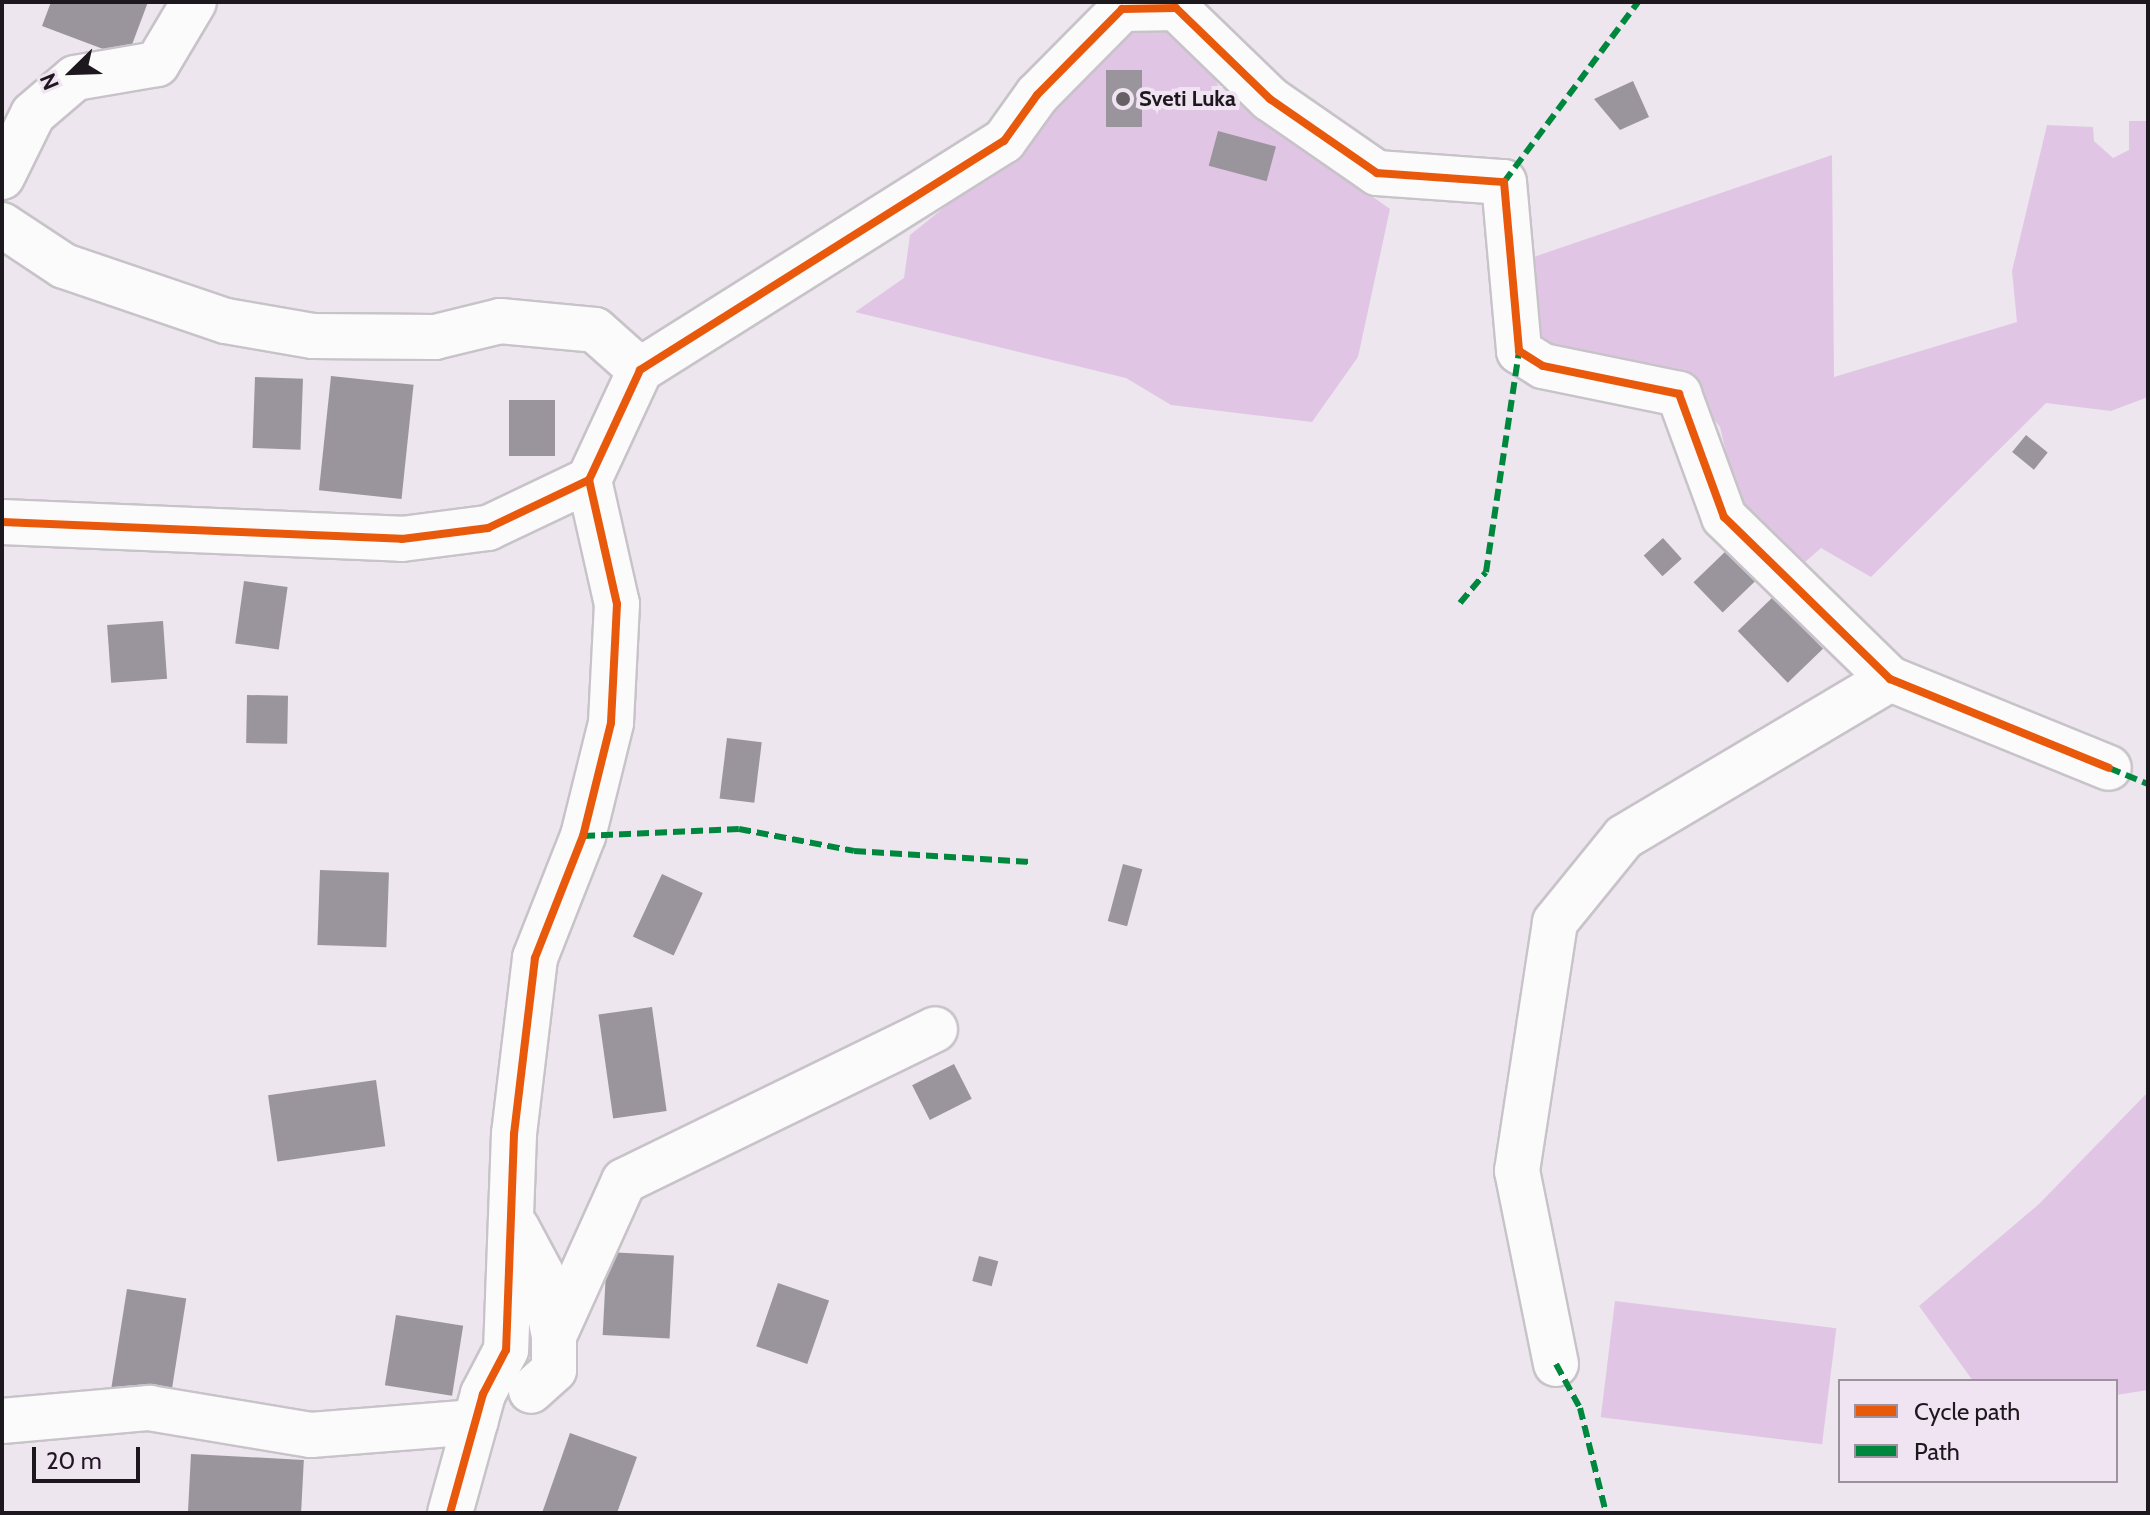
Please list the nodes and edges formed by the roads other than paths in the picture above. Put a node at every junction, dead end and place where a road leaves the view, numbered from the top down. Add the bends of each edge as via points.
1 (194, 2) edge
2 (2, 177) edge
3 (2, 225) edge
4 (640, 370) junction
5 (589, 480) junction
6 (2, 522) edge
7 (1890, 679) junction
8 (2109, 768) dead end
9 (935, 1029) dead end
10 (514, 1223) junction
11 (554, 1336) junction
12 (1556, 1364) dead end
13 (531, 1391) dead end
14 (2, 1421) edge
15 (475, 1422) junction
16 (450, 1513) edge

1 - 2 street via 157,64 75,78 33,114
3 - 4 street via 64,266 226,321 313,336 435,337 500,321 595,330
4 - 5 street
4 - 7 street via 1004,141 1037,95 1122,9 1176,8 1270,99 1377,173 1504,182 1519,351 1543,366 1679,394 1724,517
5 - 6 street via 488,528 402,539
5 - 10 street via 617,604 611,723 583,836 535,958 514,1134
7 - 8 street
7 - 12 street via 1624,837 1555,922 1517,1171
9 - 11 street via 624,1181
10 - 11 street via 541,1273
10 - 15 street via 506,1350
11 - 13 street via 554,1370
14 - 15 street via 149,1408 311,1435
15 - 16 street

